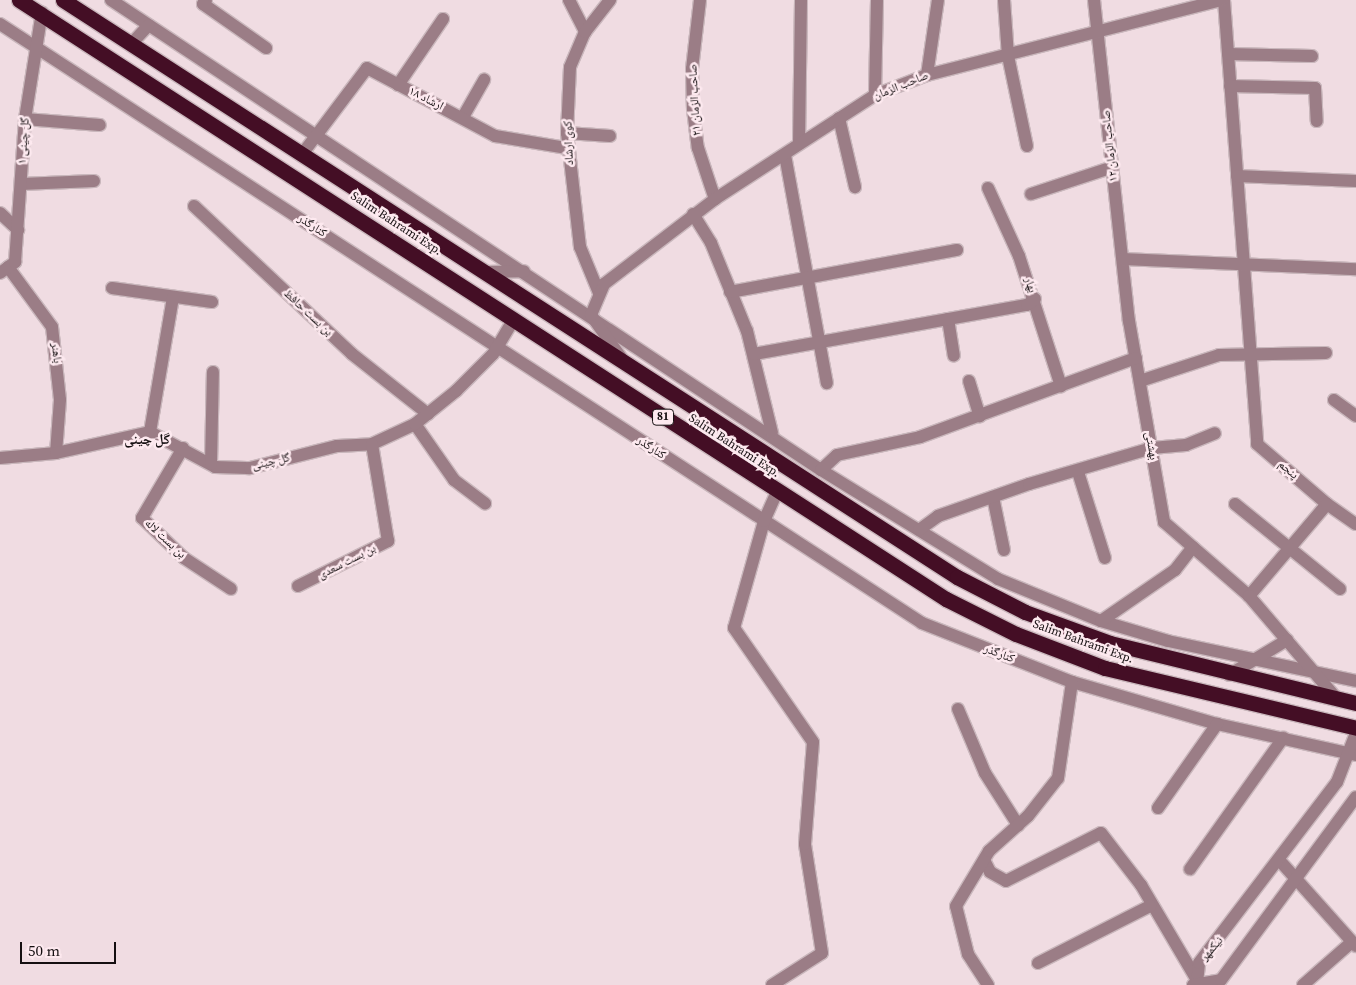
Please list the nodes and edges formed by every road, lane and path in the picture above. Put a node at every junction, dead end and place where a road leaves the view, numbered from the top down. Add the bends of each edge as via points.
1 (19, 0) edge
2 (63, 0) edge
3 (111, 0) edge
4 (206, 0) edge
5 (569, 0) edge
6 (610, 0) edge
7 (700, 0) edge
8 (801, 0) edge
9 (877, 0) edge
10 (938, 0) edge
11 (1004, 0) edge
12 (1094, 0) edge
13 (1222, 0) edge
14 (42, 12) junction
15 (443, 19) dead end
16 (0, 24) edge
17 (149, 25) junction
18 (585, 32) junction
19 (1098, 33) junction
20 (133, 42) junction
21 (37, 44) junction
22 (266, 48) dead end
23 (1228, 54) junction
24 (1008, 56) junction
25 (1312, 56) dead end
26 (927, 75) junction
27 (484, 80) dead end
28 (398, 85) junction
29 (1230, 86) junction
30 (875, 95) junction
31 (462, 117) junction
32 (839, 118) junction
33 (25, 119) junction
34 (1317, 121) dead end
35 (100, 126) dead end
36 (567, 133) junction
37 (316, 134) junction
38 (610, 136) dead end
39 (799, 144) junction
40 (1027, 146) dead end
41 (567, 148) junction
42 (303, 152) junction
43 (785, 155) junction
44 (1112, 167) junction
45 (1237, 176) junction
46 (1356, 181) edge
47 (94, 182) dead end
48 (20, 184) junction
49 (855, 187) dead end
50 (988, 188) dead end
51 (1031, 194) dead end
52 (715, 199) junction
53 (194, 206) dead end
54 (0, 213) edge
55 (693, 214) junction
56 (18, 230) junction
57 (957, 250) dead end
58 (1123, 259) junction
59 (1244, 263) junction
60 (1356, 269) edge
61 (4, 270) edge
62 (524, 271) junction
63 (485, 272) junction
64 (808, 277) junction
65 (112, 288) dead end
66 (730, 292) junction
67 (599, 293) junction
68 (173, 297) junction
69 (1035, 299) junction
70 (212, 302) dead end
71 (591, 314) junction
72 (514, 319) junction
73 (948, 320) junction
74 (821, 343) junction
75 (497, 347) junction
76 (1250, 352) junction
77 (1326, 353) dead end
78 (754, 354) junction
79 (954, 356) dead end
80 (1136, 358) junction
81 (624, 363) junction
82 (213, 372) dead end
83 (969, 381) dead end
84 (1140, 381) junction
85 (827, 383) dead end
86 (1061, 386) junction
87 (1334, 400) dead end
88 (428, 414) junction
89 (980, 416) junction
90 (1356, 416) edge
91 (415, 424) junction
92 (150, 432) junction
93 (772, 433) junction
94 (1215, 433) dead end
95 (372, 444) junction
96 (183, 448) junction
97 (1152, 448) junction
98 (56, 453) junction
99 (0, 458) edge
100 (211, 464) junction
101 (821, 470) junction
102 (1078, 472) junction
103 (777, 492) junction
104 (993, 497) junction
105 (485, 503) dead end
106 (1236, 504) dead end
107 (1327, 504) junction
108 (764, 521) junction
109 (1356, 524) edge
110 (919, 530) junction
111 (1193, 547) junction
112 (1290, 547) junction
113 (1004, 550) dead end
114 (1105, 558) dead end
115 (298, 586) dead end
116 (231, 589) dead end
117 (1340, 589) dead end
118 (1249, 596) junction
119 (1101, 621) junction
120 (1287, 640) junction
121 (1257, 658) junction
122 (1317, 673) junction
123 (1229, 675) junction
124 (1356, 681) edge
125 (1072, 682) junction
126 (1338, 699) junction
127 (1356, 703) edge
128 (958, 710) dead end
129 (1217, 724) junction
130 (1356, 728) edge
131 (1356, 733) edge
132 (1283, 738) junction
133 (1354, 757) edge
134 (1356, 797) edge
135 (1158, 808) dead end
136 (1018, 824) junction
137 (984, 860) junction
138 (1280, 861) junction
139 (1190, 869) dead end
140 (1297, 880) junction
141 (1150, 906) junction
142 (1354, 944) edge
143 (1038, 963) dead end
144 (1196, 984) edge
145 (772, 985) edge
146 (988, 985) edge
147 (1303, 985) edge

1 - 14 highway, Salim Bahrami Exp. / 81
2 - 20 highway, Salim Bahrami Exp. / 81
3 - 17 street
4 - 22 street via 203,4
5 - 18 street
6 - 18 street, کوی ارشاد
7 - 52 street, صاحب الزمان ۲۱ via 692,69 693,108 698,148
8 - 39 street
9 - 30 street
10 - 26 street
11 - 24 street
12 - 19 street, صاحب الزمان ۱۲
13 - 19 street, صاحب الزمان
13 - 23 street, پنجم
14 - 21 street, گل چینی ۱
14 - 72 highway, Salim Bahrami Exp. / 81
15 - 28 street
16 - 21 street, کنارگذر
17 - 20 street
17 - 37 street
18 - 36 street, کوی ارشاد via 570,67
19 - 24 street, صاحب الزمان
19 - 44 street, صاحب الزمان ۱۲
20 - 42 highway, Salim Bahrami Exp. / 81
21 - 33 street, گل چینی ۱
21 - 75 street, کنارگذر
23 - 25 street
23 - 29 street, پنجم
24 - 26 street, صاحب الزمان
24 - 40 street
26 - 30 street, صاحب الزمان
27 - 31 street
28 - 31 street, ارشاد ۱۸
28 - 37 street, ارشاد ۱۸ via 367,68
29 - 34 street via 1315,88
29 - 45 street, پنجم
30 - 32 street, صاحب الزمان
31 - 41 street, ارشاد ۱۸ via 495,136
32 - 39 street, صاحب الزمان
32 - 49 street
33 - 35 street
33 - 48 street, گل چینی ۱
36 - 38 street
36 - 41 street, کوی ارشاد
37 - 42 street
37 - 62 street
39 - 43 street, صاحب الزمان
41 - 67 street, کوی ارشاد via 580,247
42 - 63 highway, Salim Bahrami Exp. / 81
43 - 52 street, صاحب الزمان
43 - 64 street
44 - 51 street
44 - 58 street, صاحب الزمان ۱۲
45 - 46 street
45 - 59 street, پنجم
47 - 48 street
48 - 56 street, گل چینی ۱
50 - 69 street, بهار via 1006,222
52 - 55 street, صاحب الزمان
53 - 88 street, بن بست حافظ via 352,354
54 - 56 street
55 - 66 street via 711,243
55 - 67 street, صاحب الزمان via 612,276
56 - 61 street, گل چینی ۱ via 15,262
57 - 64 street
58 - 59 street
58 - 80 street, بهشتی
59 - 60 street
59 - 76 street, پنجم
61 - 98 street, باهنر via 52,327 60,400
62 - 63 street
62 - 71 street
63 - 81 highway, Salim Bahrami Exp. / 81
64 - 66 street
64 - 74 street
65 - 68 street
66 - 78 street
67 - 71 street, صاحب الزمان
68 - 70 street
68 - 92 street
69 - 73 street via 1027,305
69 - 86 street, بهار
71 - 81 street
71 - 93 street
72 - 75 street
72 - 103 highway, Salim Bahrami Exp. / 81
73 - 74 street
73 - 79 street
74 - 78 street
74 - 85 street
75 - 88 street
75 - 108 street, کنارگذر
76 - 77 street
76 - 84 street via 1219,355
76 - 107 street, پنجم via 1258,444
78 - 93 street
80 - 84 street, بهشتی
80 - 86 street
81 - 123 highway, Salim Bahrami Exp. / 81 via 957,578 1025,612 1110,643
82 - 100 street
83 - 89 street
84 - 97 street, بهشتی
86 - 89 street
87 - 90 street
88 - 91 street
89 - 101 street via 920,437 837,455
91 - 95 street
91 - 105 street via 454,480
92 - 96 street, گل چینی
92 - 98 street
93 - 101 street
94 - 97 street via 1186,445
95 - 100 street, گل چینی via 337,446 250,468
95 - 115 street, بن بست سعدی via 388,541
96 - 100 street, گل چینی
96 - 116 street, بن بست لاله via 142,518 184,558
97 - 102 street
97 - 111 street, بهشتی via 1164,522
98 - 99 street
101 - 110 street
102 - 104 street
102 - 114 street
103 - 108 street
103 - 130 highway, Salim Bahrami Exp. / 81 via 881,561 1016,634 1104,668 1183,690
104 - 110 street via 938,516
104 - 113 street
106 - 112 street
107 - 109 street, پنجم
107 - 112 street
108 - 125 street, کنارگذر via 922,623
108 - 145 street via 734,628 813,742 805,844 822,953
110 - 119 street via 998,578
111 - 118 street, بهشتی
111 - 119 street via 1175,570
112 - 117 street
112 - 118 street
118 - 120 street
119 - 121 street via 1168,641
120 - 121 street
120 - 122 street
121 - 122 street
121 - 123 street
122 - 124 street
122 - 126 street
123 - 126 highway, Salim Bahrami Exp. / 81
125 - 129 street, کنارگذر
125 - 136 street via 1058,778
126 - 127 highway, Salim Bahrami Exp. / 81
128 - 136 street via 985,773
129 - 132 street, کنارگذر
129 - 135 street
131 - 133 street, نیکمهر
132 - 133 street, کنارگذر
132 - 139 street
133 - 138 street, نیکمهر
134 - 140 street, نیکمهر
136 - 137 street
137 - 141 street via 990,872 1006,880 1100,833 1141,885
137 - 146 street via 956,906 968,954
138 - 140 street
138 - 144 street, نیکمهر via 1199,963
140 - 142 street
140 - 144 street, نیکمهر via 1221,980
141 - 143 street
141 - 144 street
142 - 147 street

